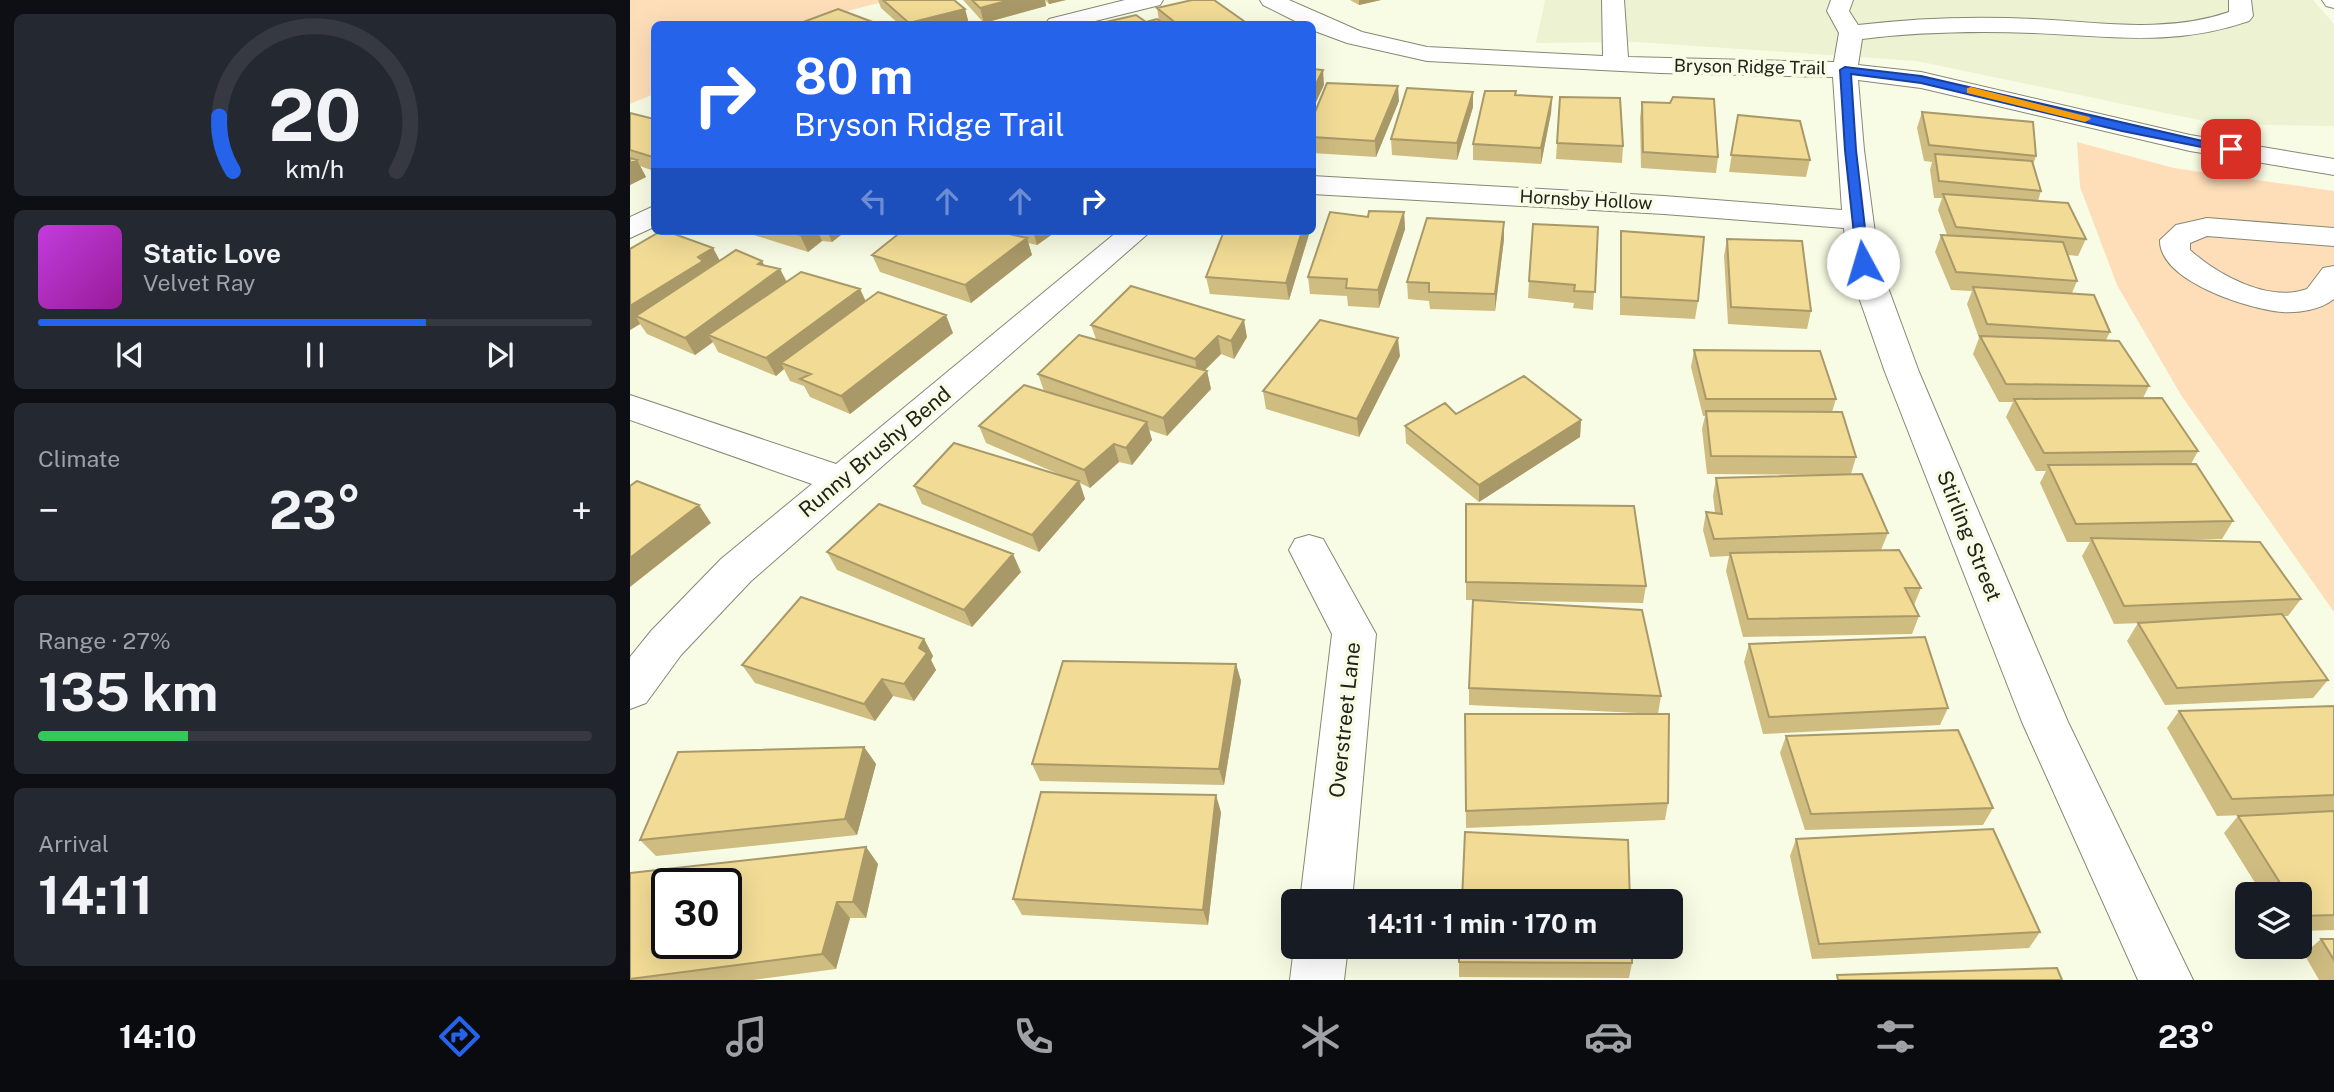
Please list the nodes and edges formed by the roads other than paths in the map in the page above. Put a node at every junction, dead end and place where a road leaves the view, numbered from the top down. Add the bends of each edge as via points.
1 (1152, 0) edge
2 (1271, 0) edge
3 (1613, 0) edge
4 (1842, 0) edge
5 (2241, 0) edge
6 (1068, 21) edge
7 (1312, 21) edge
8 (1316, 23) edge
9 (1848, 52) junction
10 (1616, 64) junction
11 (2273, 156) junction
12 (2334, 158) edge
13 (2334, 167) edge
14 (1316, 185) edge
15 (651, 217) edge
16 (1858, 220) junction
17 (630, 229) edge
18 (2278, 234) junction
19 (1131, 235) edge
20 (2334, 237) edge
21 (2334, 256) edge
22 (2334, 275) edge
23 (630, 407) edge
24 (841, 480) junction
25 (1309, 550) dead end
26 (630, 690) edge
27 (1327, 889) edge
28 (1320, 959) edge
29 (1317, 980) edge
30 (2166, 980) edge

1 - 6 street
2 - 7 street, Bryson Ridge Trail
3 - 10 street
4 - 9 street, Stirling Street via 1838,11
5 - 9 street via 2241,16 2215,28 2177,32 1886,28
8 - 10 street, Bryson Ridge Trail via 1400,49
9 - 10 street, Bryson Ridge Trail
9 - 11 street, Bryson Ridge Trail via 1921,80 2190,143
9 - 16 street, Stirling Street
11 - 12 street, Bryson Ridge Trail
11 - 13 street, Bryson Ridge Trail
14 - 16 street, Hornsby Hollow
15 - 17 street
16 - 30 street, Stirling Street via 1863,263 1908,384 2045,722
18 - 20 street
18 - 21 street via 2318,245
18 - 22 street via 2207,227 2187,230 2175,240 2175,252 2206,278 2247,295 2276,300 2316,298
19 - 24 street, Runny Brushy Bend
23 - 24 street
24 - 26 street, Runny Brushy Bend via 737,570 666,643
25 - 27 street, Overstreet Lane via 1354,634
28 - 29 street

